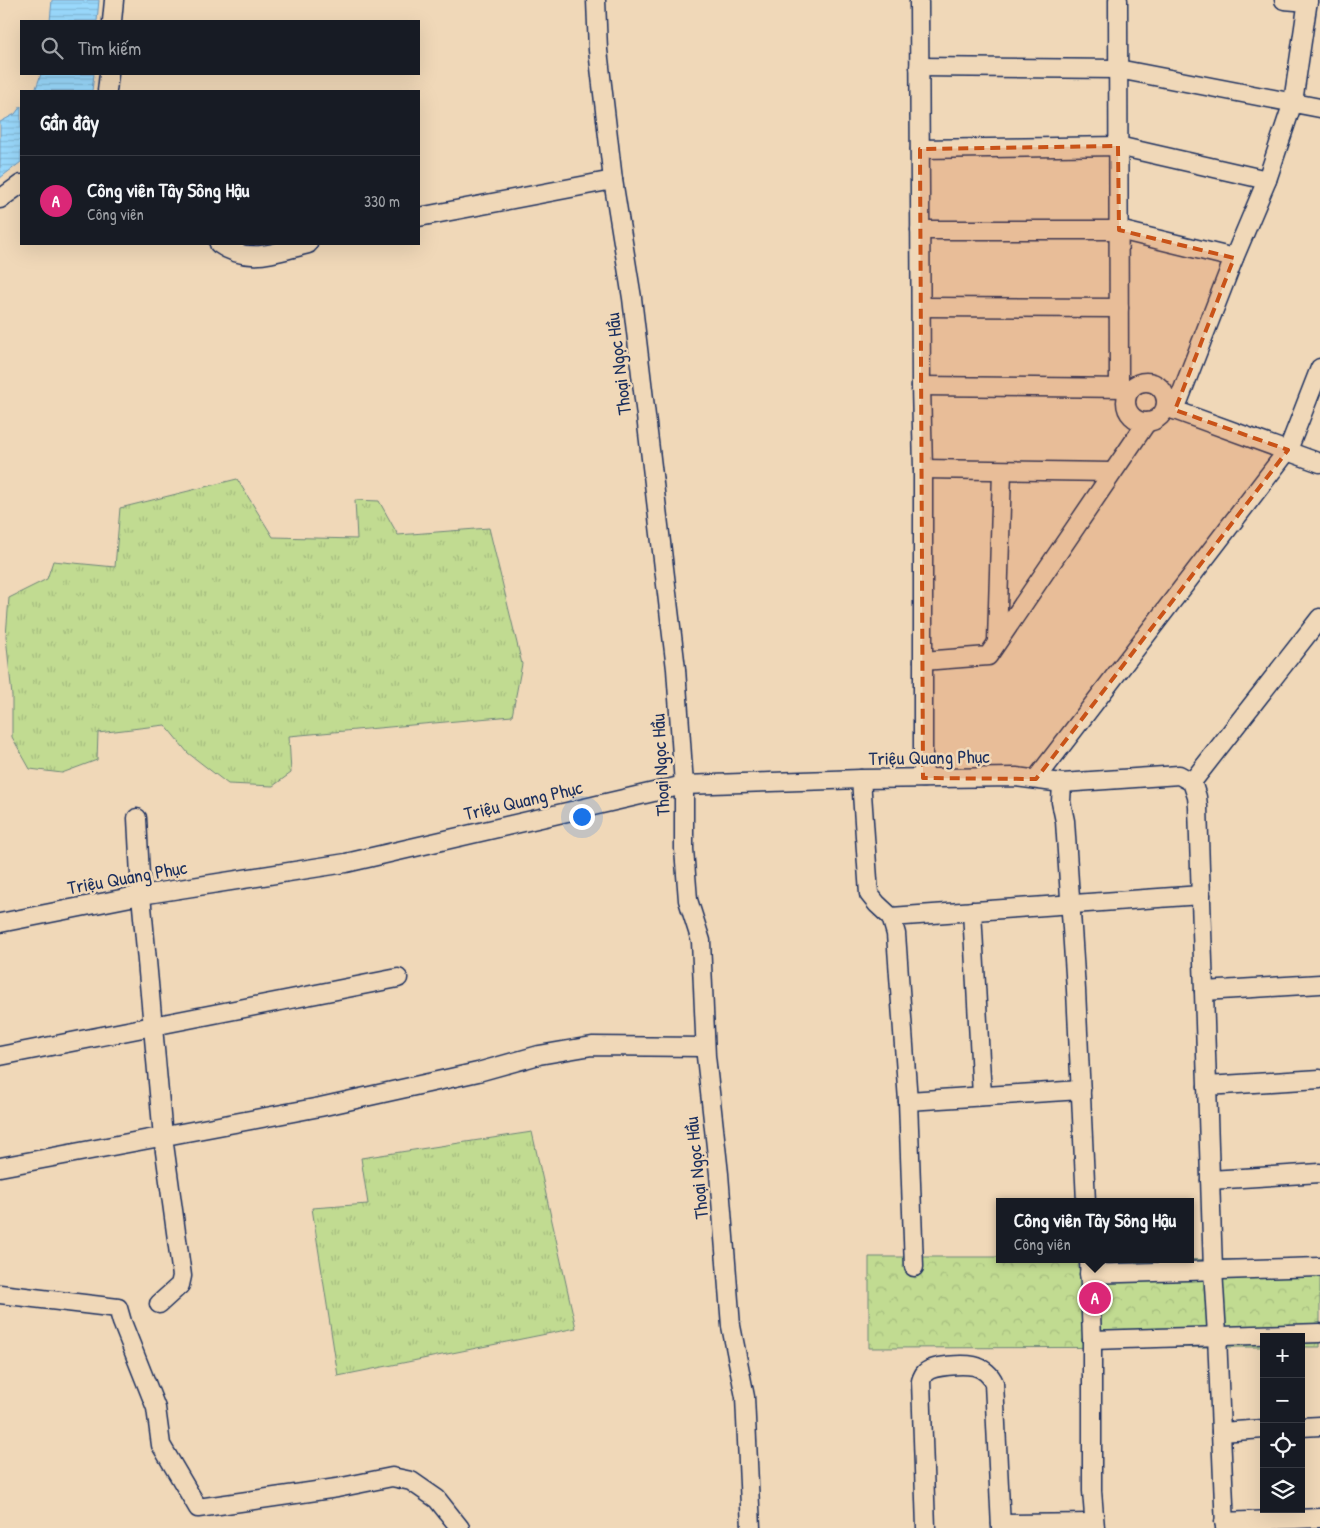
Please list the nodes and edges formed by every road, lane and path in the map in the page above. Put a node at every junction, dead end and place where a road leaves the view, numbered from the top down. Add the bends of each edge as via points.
1 (114, 0) edge
2 (596, 0) edge
3 (919, 0) edge
4 (1118, 0) edge
5 (1284, 0) edge
6 (1308, 1) edge
7 (112, 20) edge
8 (919, 68) junction
9 (1118, 69) junction
10 (109, 75) edge
11 (108, 90) edge
12 (1293, 102) junction
13 (1320, 108) edge
14 (1118, 146) junction
15 (920, 149) junction
16 (613, 180) junction
17 (1267, 180) junction
18 (20, 185) edge
19 (0, 199) edge
20 (420, 217) edge
21 (920, 230) junction
22 (1119, 230) junction
23 (220, 245) edge
24 (304, 245) edge
25 (1234, 258) junction
26 (921, 307) junction
27 (1119, 308) junction
28 (1320, 368) edge
29 (921, 386) junction
30 (1125, 388) junction
31 (1170, 408) junction
32 (1147, 422) junction
33 (1288, 450) junction
34 (1320, 463) edge
35 (923, 469) junction
36 (1002, 471) junction
37 (1111, 472) junction
38 (1320, 618) edge
39 (998, 642) junction
40 (923, 661) junction
41 (924, 778) junction
42 (861, 779) junction
43 (1036, 779) junction
44 (1062, 782) junction
45 (1192, 782) junction
46 (684, 785) junction
47 (137, 818) dead end
48 (141, 895) junction
49 (1200, 895) junction
50 (1070, 904) junction
51 (972, 911) junction
52 (891, 917) junction
53 (0, 923) edge
54 (398, 978) dead end
55 (1320, 984) edge
56 (1204, 991) junction
57 (154, 1025) junction
58 (705, 1047) junction
59 (0, 1056) edge
60 (1320, 1078) edge
61 (1207, 1086) junction
62 (1081, 1090) junction
63 (982, 1096) junction
64 (908, 1101) junction
65 (163, 1137) junction
66 (0, 1167) edge
67 (1320, 1173) edge
68 (1210, 1180) junction
69 (1086, 1198) edge
70 (914, 1267) dead end
71 (1089, 1267) edge
72 (1320, 1267) edge
73 (1212, 1270) junction
74 (0, 1294) edge
75 (159, 1304) dead end
76 (1320, 1333) edge
77 (1218, 1335) junction
78 (1092, 1340) junction
79 (1320, 1426) edge
80 (1305, 1427) edge
81 (1260, 1429) edge
82 (1221, 1432) junction
83 (1320, 1518) edge
84 (1224, 1525) edge
85 (1001, 1526) edge
86 (1094, 1526) edge
87 (460, 1528) edge
88 (751, 1528) edge
89 (926, 1528) edge

1 - 7 street
2 - 16 street, Thoại Ngọc Hầu via 598,50
3 - 8 street
4 - 9 street
5 - 6 street
6 - 12 street
8 - 9 street
8 - 15 street
9 - 12 street
9 - 14 street
10 - 11 street
12 - 13 street
12 - 17 street
14 - 15 street
14 - 17 street
14 - 22 street
15 - 21 street
16 - 20 street
16 - 46 street, Thoại Ngọc Hầu via 632,298 662,542
17 - 25 street
18 - 19 street
21 - 22 street
21 - 26 street
22 - 25 street
22 - 27 street
23 - 24 street via 242,255 260,256
25 - 31 street
26 - 27 street
26 - 29 street
27 - 30 street
28 - 33 street
29 - 30 street
29 - 35 street
30 - 31 street via 1143,381 1156,384
30 - 32 street via 1129,413 1133,418
31 - 32 street
31 - 33 street
32 - 37 street
33 - 34 street
33 - 43 street
35 - 36 street
35 - 40 street
36 - 37 street
36 - 39 street
37 - 39 street
38 - 45 street
39 - 40 street via 988,656
40 - 41 street
41 - 42 street, Triệu Quang Phục
41 - 43 street, Triệu Quang Phục
42 - 46 street, Triệu Quang Phục
42 - 52 street via 869,894
43 - 44 street, Triệu Quang Phục
44 - 45 street, Triệu Quang Phục via 1179,776
44 - 50 street
45 - 49 street via 1198,802
46 - 48 street, Triệu Quang Phục via 346,863
46 - 58 street, Thoại Ngọc Hầu via 688,900 701,941
47 - 48 street
48 - 53 street, Triệu Quang Phục
48 - 57 street
49 - 50 street
49 - 56 street
50 - 51 street
50 - 62 street
51 - 52 street
51 - 63 street
52 - 64 street via 896,934
54 - 57 street
55 - 56 street
56 - 61 street
57 - 59 street
57 - 65 street
58 - 65 street via 592,1046 539,1055 320,1107
58 - 88 street, Thoại Ngọc Hầu via 731,1326 745,1397
60 - 61 street
61 - 68 street
62 - 63 street
62 - 69 street
63 - 64 street
64 - 70 street
65 - 66 street
65 - 75 street via 182,1276 180,1285
67 - 68 street
68 - 73 street
71 - 73 street
71 - 78 street
72 - 73 street
73 - 77 street
74 - 87 street via 118,1308 156,1408 161,1445 198,1508 392,1477 411,1481 437,1499
76 - 77 street
77 - 78 street
77 - 82 street
78 - 86 street
79 - 80 street
81 - 82 street
82 - 84 street
83 - 84 street
85 - 86 street
85 - 89 street via 994,1383 991,1376 975,1367 942,1366 925,1373 921,1380

